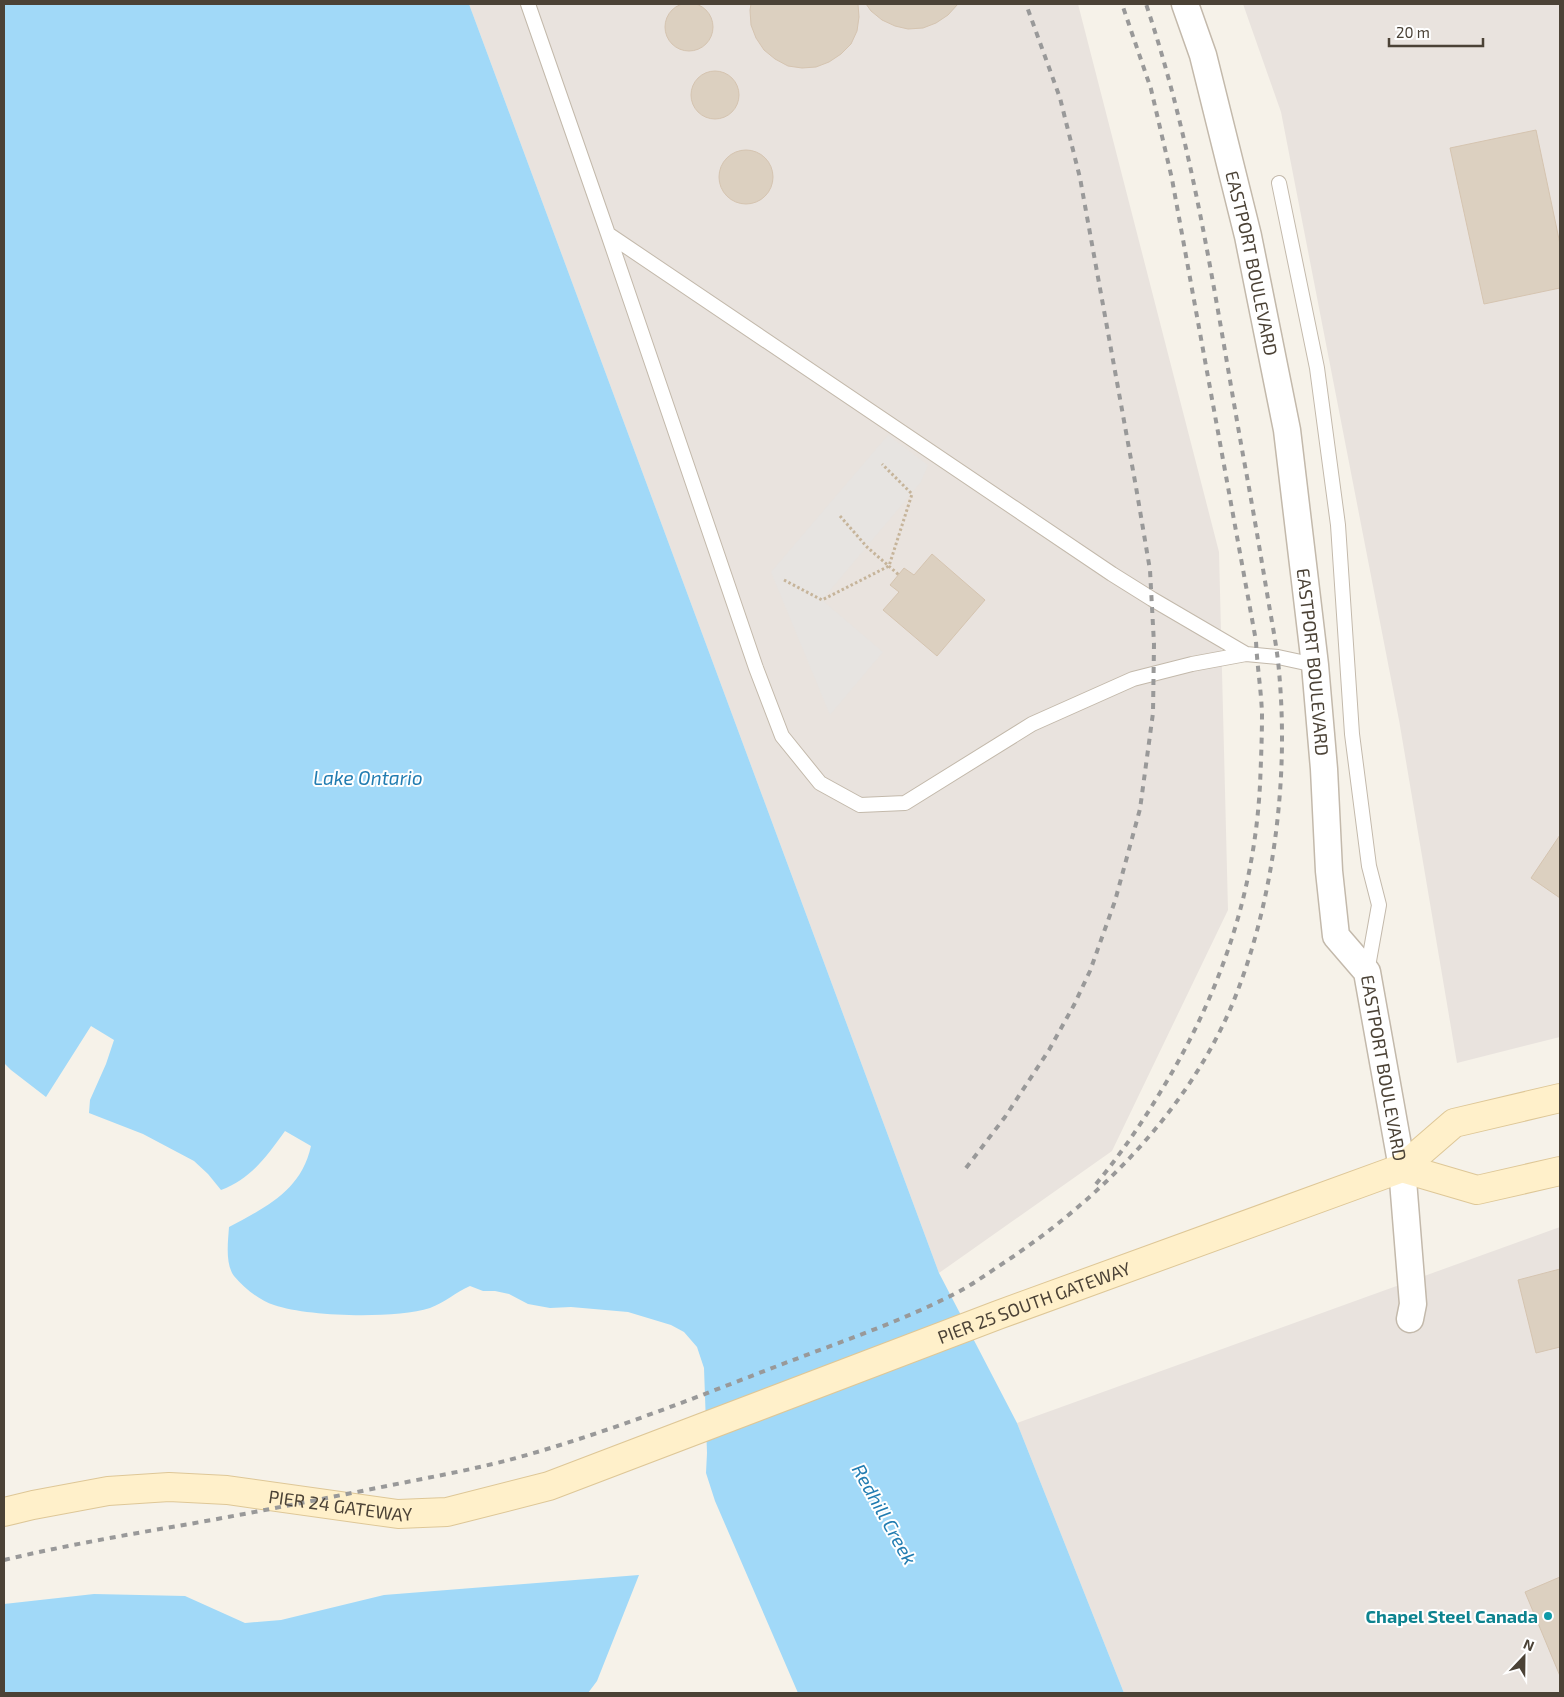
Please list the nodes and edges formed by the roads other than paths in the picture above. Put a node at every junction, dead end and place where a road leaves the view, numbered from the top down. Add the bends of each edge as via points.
1 (528, 4) edge
2 (1185, 4) edge
3 (1279, 183) dead end
4 (608, 234) junction
5 (1246, 654) junction
6 (1315, 665) junction
7 (1367, 972) junction
8 (1560, 1098) edge
9 (1402, 1168) junction
10 (1560, 1171) edge
11 (1410, 1319) dead end
12 (669, 1441) joint
13 (4, 1512) edge

1 - 4 lane
2 - 6 street, EASTPORT BOULEVARD via 1203,55 1245,226 1287,430
3 - 7 lane via 1317,368 1338,525 1352,734 1368,866 1379,905
4 - 5 lane via 1112,574
4 - 5 lane via 762,685 782,736 820,784 860,805 905,803 1032,724 1078,703 1133,679
5 - 6 lane
6 - 7 street, EASTPORT BOULEVARD via 1336,936
7 - 9 street, EASTPORT BOULEVARD
8 - 9 street, PIER 25 SOUTH GATEWAY via 1454,1123
9 - 10 street via 1477,1190
9 - 11 street, EASTPORT BOULEVARD via 1412,1304
9 - 12 street, PIER 25 SOUTH GATEWAY via 998,1315
12 - 13 street, PIER 24 GATEWAY via 549,1486 447,1512 398,1514 227,1490 169,1487 108,1492

